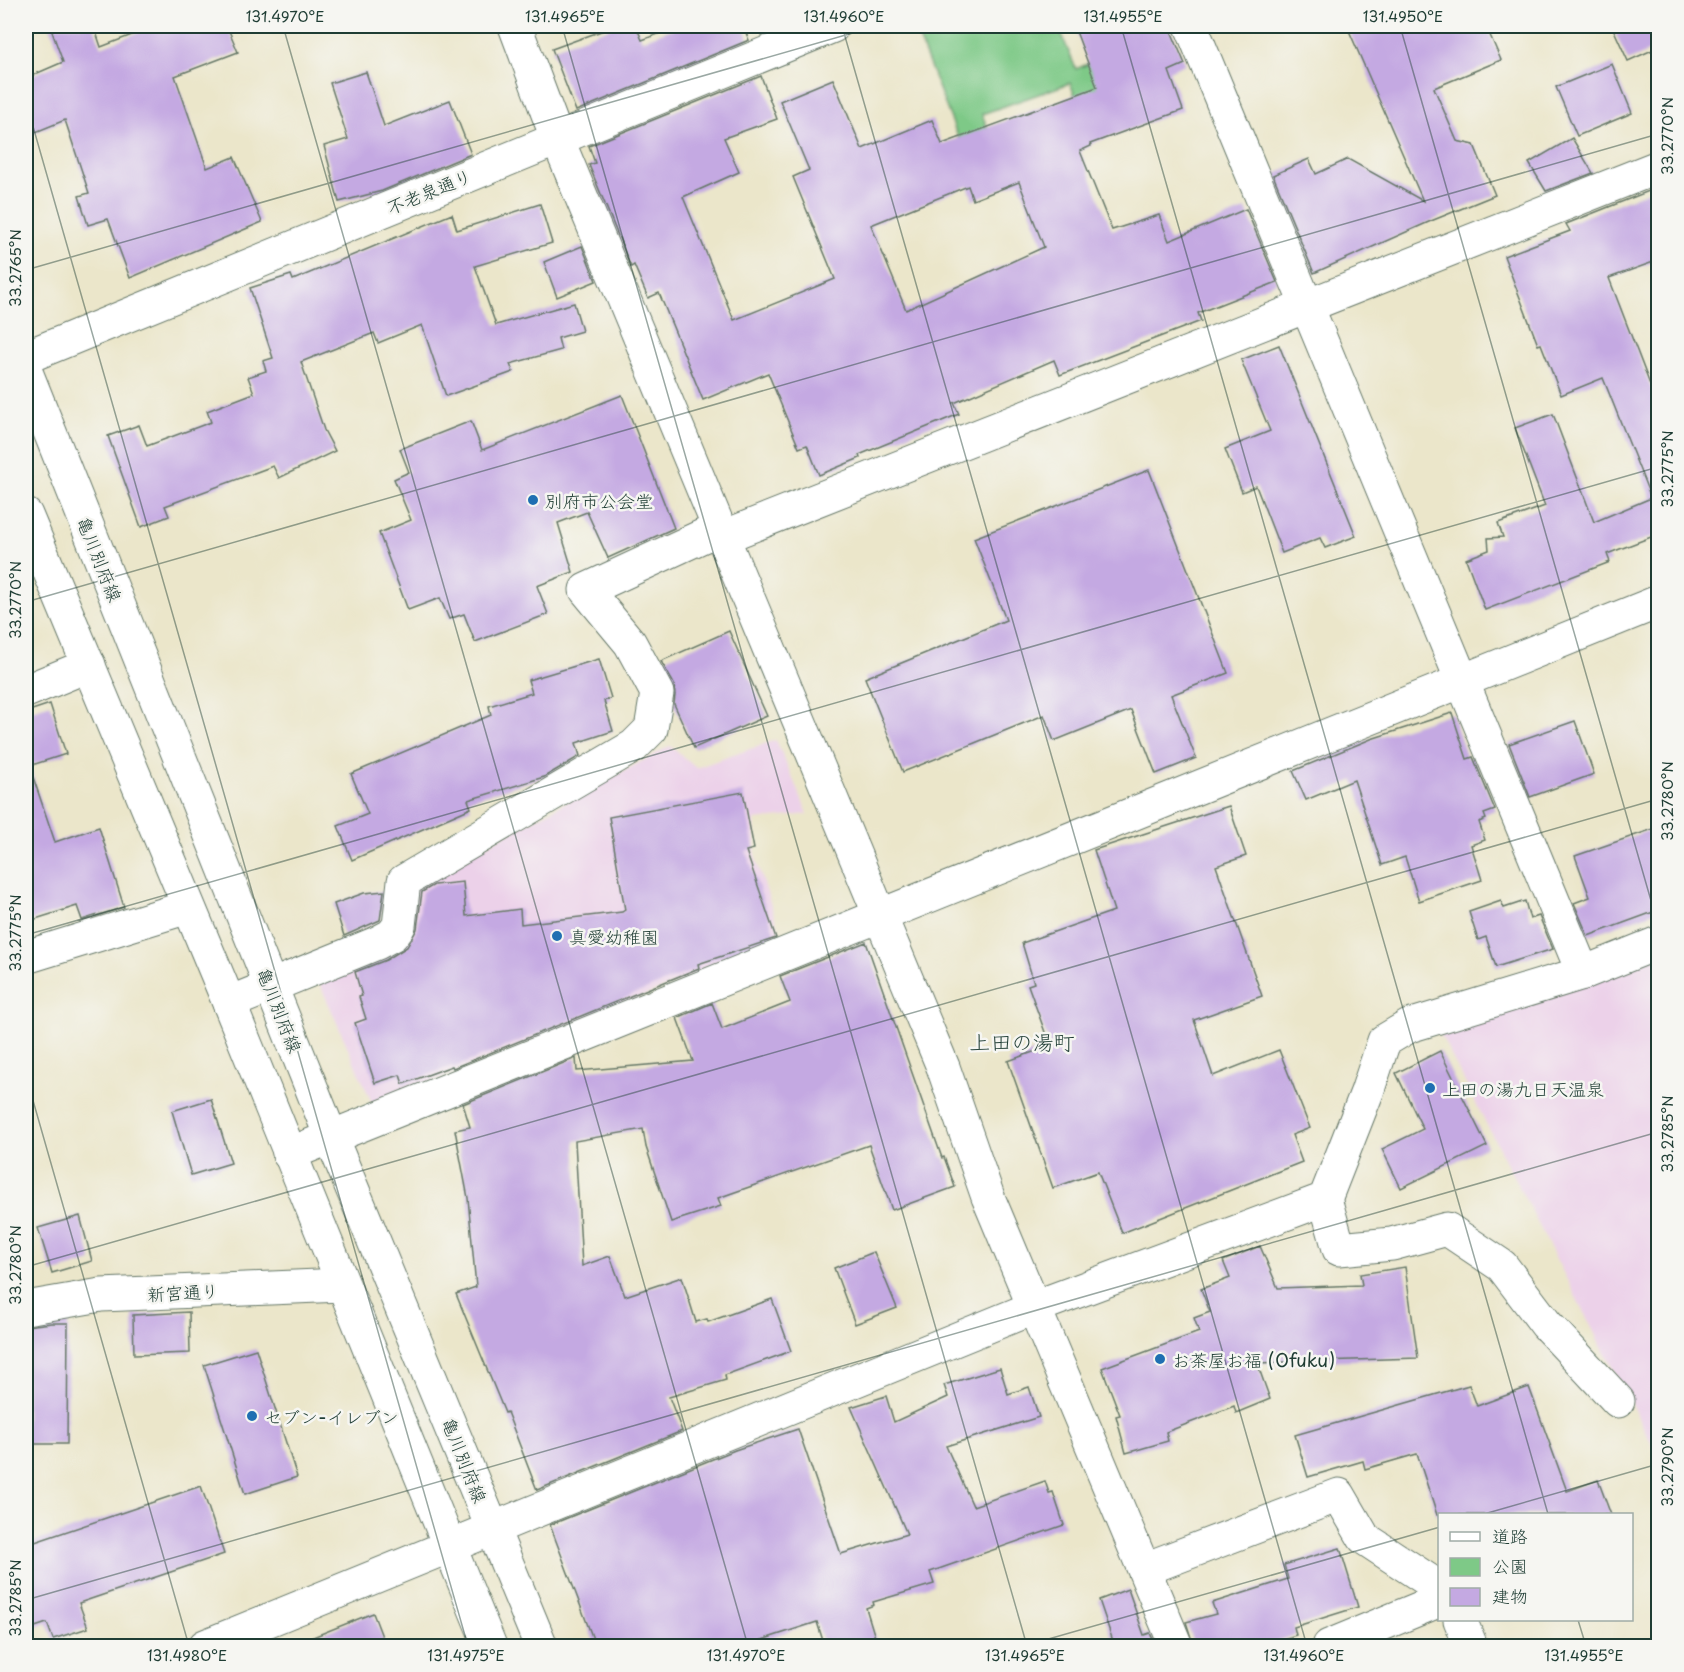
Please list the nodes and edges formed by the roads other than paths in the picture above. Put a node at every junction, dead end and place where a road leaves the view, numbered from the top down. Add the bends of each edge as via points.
1 (515, 26) edge
2 (833, 26) edge
3 (1191, 26) edge
4 (557, 138) junction
5 (1659, 167) edge
6 (1307, 306) junction
7 (26, 357) edge
8 (26, 372) edge
9 (26, 515) edge
10 (722, 532) junction
11 (1659, 602) edge
12 (89, 664) junction
13 (1461, 682) junction
14 (26, 691) edge
15 (188, 908) junction
16 (880, 915) junction
17 (1659, 943) edge
18 (26, 957) edge
19 (1583, 973) junction
20 (271, 986) junction
21 (229, 1003) junction
22 (331, 1137) junction
23 (289, 1154) junction
24 (1325, 1199) junction
25 (342, 1285) junction
26 (1035, 1307) junction
27 (26, 1308) edge
28 (1618, 1401) dead end
29 (493, 1528) junction
30 (449, 1546) junction
31 (1145, 1569) junction
32 (1438, 1587) edge
33 (1438, 1601) edge
34 (1460, 1621) edge
35 (205, 1647) edge
36 (490, 1647) edge
37 (542, 1647) edge
38 (1176, 1647) edge
39 (1329, 1647) edge
40 (1471, 1647) edge

1 - 4 street
2 - 4 street, 不老泉通り
3 - 6 street
4 - 7 street, 不老泉通り
4 - 10 street
5 - 6 street
6 - 10 street
6 - 13 street
8 - 20 street, 亀川別府線
9 - 12 street
10 - 16 street
10 - 20 street via 586,590 630,643 657,693 651,729 634,746 404,881 399,926 392,935
11 - 13 street
12 - 14 street
12 - 15 street
13 - 16 street
13 - 19 street
15 - 18 street
15 - 21 street
16 - 22 street
16 - 26 street via 943,1067 988,1197
17 - 19 street
19 - 24 street via 1408,1026 1384,1041
20 - 21 street
20 - 22 street, 亀川別府線
21 - 23 street
22 - 23 street
22 - 29 street, 亀川別府線
23 - 25 street
24 - 26 street
24 - 28 street via 1339,1249 1392,1244 1447,1229 1502,1266 1546,1324
25 - 27 street, 新宮通り via 101,1295
25 - 30 street
26 - 29 street
26 - 31 street
29 - 30 street
29 - 37 street, 亀川別府線
30 - 35 street
30 - 36 street
31 - 32 street via 1339,1495 1364,1538
31 - 38 street
33 - 39 street
34 - 40 street

